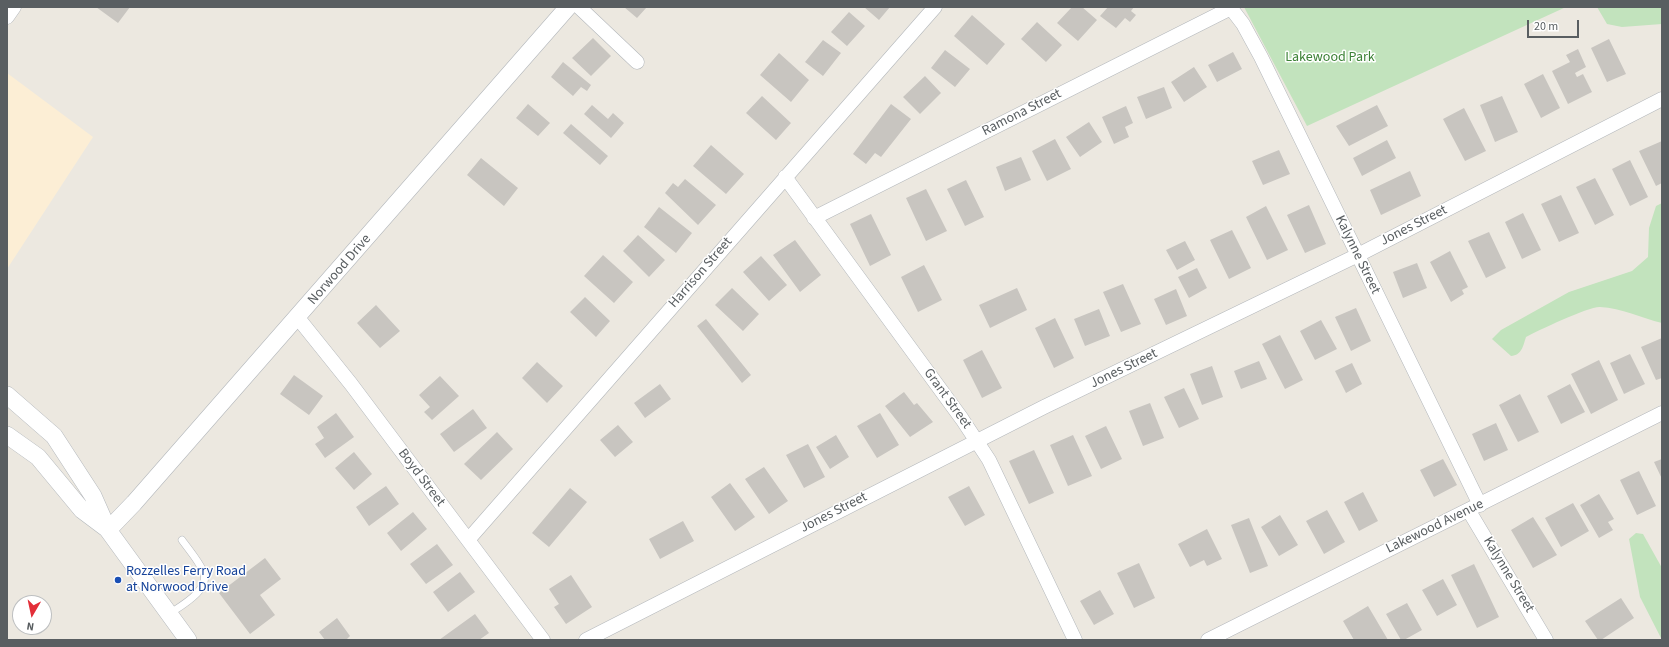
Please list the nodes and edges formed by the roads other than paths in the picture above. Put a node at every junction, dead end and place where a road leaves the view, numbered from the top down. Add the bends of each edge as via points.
1 (14, 7) edge
2 (568, 7) edge
3 (579, 7) edge
4 (934, 7) edge
5 (1230, 8) edge
6 (7, 17) edge
7 (637, 62) dead end
8 (1662, 99) edge
9 (784, 178) junction
10 (814, 218) junction
11 (1358, 255) junction
12 (298, 318) junction
13 (7, 395) edge
14 (1662, 413) edge
15 (7, 435) edge
16 (977, 441) junction
17 (7, 444) edge
18 (38, 457) junction
19 (1475, 508) junction
20 (108, 530) junction
21 (182, 540) dead end
22 (468, 540) junction
23 (169, 614) junction
24 (188, 640) edge
25 (544, 640) edge
26 (586, 640) edge
27 (1075, 640) edge
28 (1208, 640) edge
29 (1546, 640) edge

1 - 6 street
2 - 12 street, Norwood Drive
3 - 7 street
4 - 9 street, Harrison Street
5 - 10 street, Ramona Street
5 - 11 street, Kalynne Street via 1243,24
8 - 11 street, Jones Street
9 - 10 street, Grant Street
9 - 22 street, Harrison Street
10 - 16 street, Grant Street
11 - 16 street, Jones Street
11 - 19 street, Kalynne Street
12 - 20 street, Norwood Drive via 134,504
12 - 22 street, Boyd Street
13 - 20 street via 54,436 93,496
14 - 19 street, Lakewood Avenue
15 - 18 street
16 - 26 street, Jones Street
16 - 27 street, Grant Street via 989,460
17 - 18 street
18 - 20 street via 82,510
19 - 28 street, Lakewood Avenue
19 - 29 street, Kalynne Street
20 - 23 street
21 - 23 lane via 204,573 204,582 198,593
22 - 25 street, Boyd Street
23 - 24 street

